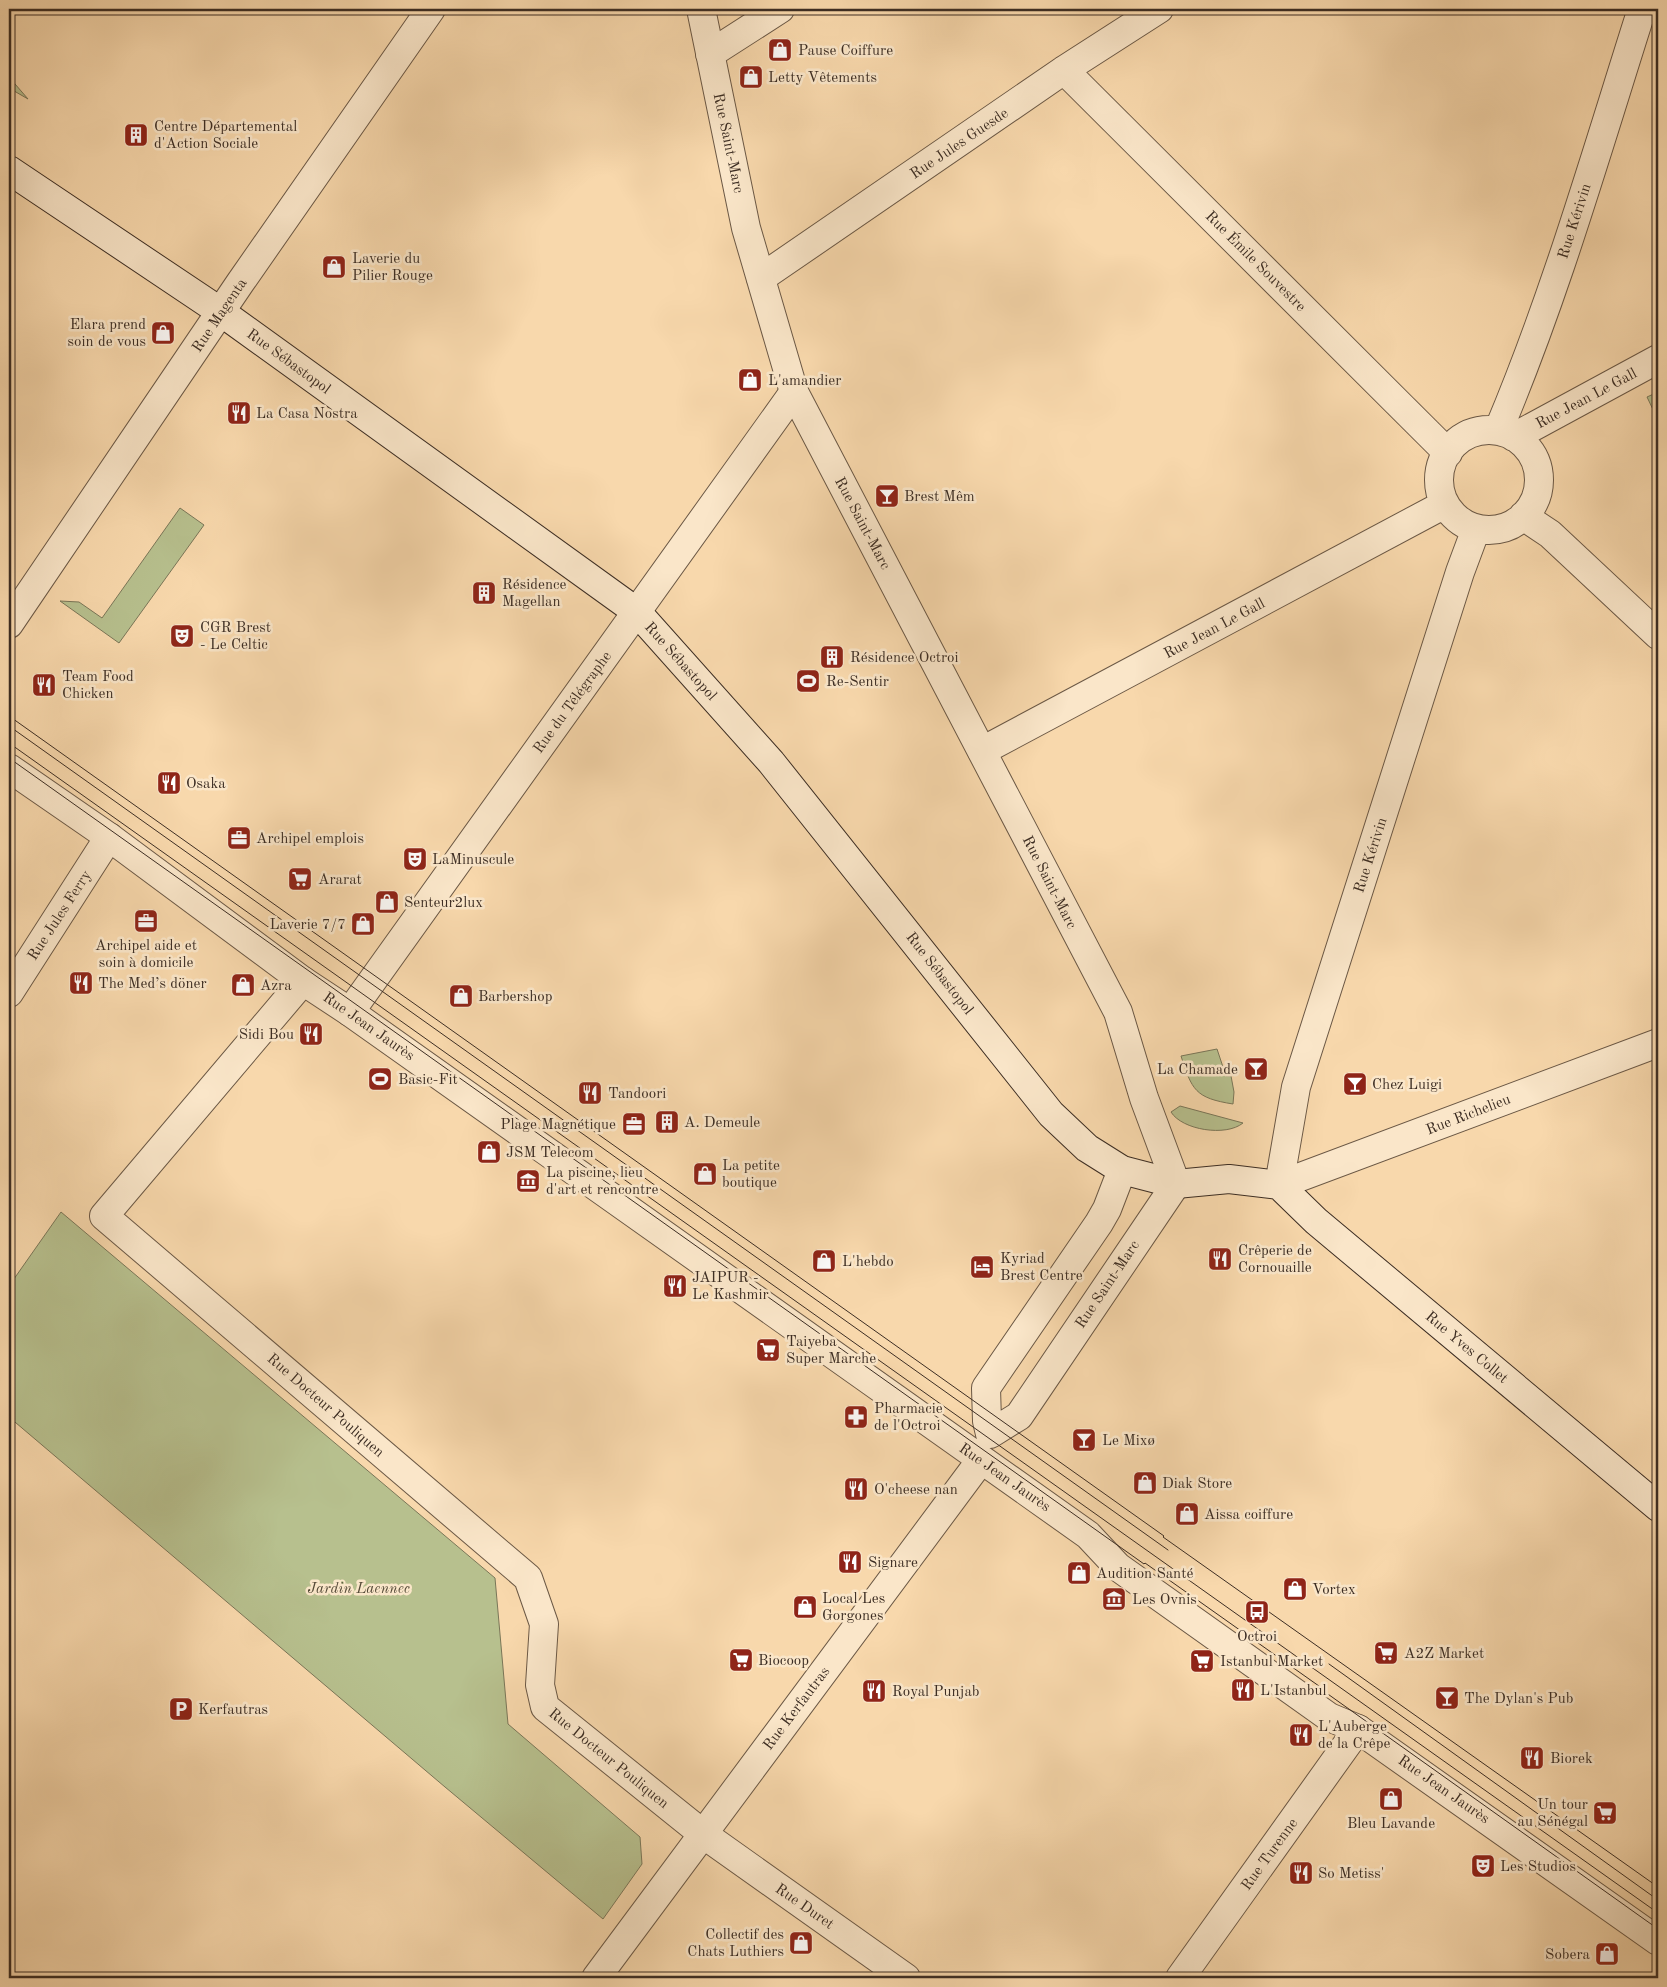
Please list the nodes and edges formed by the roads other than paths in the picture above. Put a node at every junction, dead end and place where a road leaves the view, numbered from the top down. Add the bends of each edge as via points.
1 (431, 9) edge
2 (701, 9) edge
3 (780, 9) edge
4 (1159, 9) edge
5 (1642, 9) edge
6 (710, 54) junction
7 (1064, 70) junction
8 (9, 170) edge
9 (760, 278) junction
10 (221, 312) junction
11 (1658, 359) edge
12 (794, 392) junction
13 (1506, 434) junction
14 (1448, 453) junction
15 (1445, 504) junction
16 (1523, 516) junction
17 (1476, 529) junction
18 (636, 612) junction
19 (9, 624) edge
20 (1658, 635) edge
21 (982, 751) junction
22 (9, 768) edge
23 (109, 837) junction
24 (303, 980) junction
25 (9, 994) edge
26 (350, 1012) junction
27 (1658, 1044) edge
28 (1122, 1170) junction
29 (1176, 1184) junction
30 (1279, 1185) junction
31 (990, 1434) junction
32 (981, 1460) junction
33 (1658, 1507) edge
34 (1358, 1729) junction
35 (703, 1834) junction
36 (1658, 1941) edge
37 (596, 1978) edge
38 (906, 1978) edge
39 (1180, 1978) edge

1 - 10 street, Rue Magenta
2 - 6 street, Rue Saint-Marc
3 - 6 street
4 - 7 street, Rue Jules Guesde
5 - 13 street, Rue Kérivin via 1522,374
6 - 9 street, Rue Saint-Marc via 746,228
7 - 9 street, Rue Jules Guesde
7 - 14 street, Rue Émile Souvestre
8 - 10 street, Rue Sébastopol
9 - 12 street, Rue Saint-Marc
10 - 18 street, Rue Sébastopol
10 - 19 street, Rue Magenta
11 - 13 street, Rue Jean Le Gall
12 - 18 street, Rue du Télégraphe
12 - 21 street, Rue Saint-Marc
13 - 14 street via 1484,430 1469,434
13 - 16 street via 1526,446 1539,474 1534,504
14 - 15 street via 1440,469 1440,487
15 - 17 street via 1458,520
15 - 21 street, Rue Jean Le Gall
16 - 17 street via 1511,526
16 - 20 street via 1550,534
17 - 30 street, Rue Kérivin via 1296,1087
18 - 26 street, Rue du Télégraphe
18 - 28 street, Rue Sébastopol via 771,762 1051,1114 1087,1148
21 - 29 street, Rue Saint-Marc via 1118,1012 1144,1098
22 - 23 street, Rue Jean Jaurès
23 - 24 street, Rue Jean Jaurès
23 - 25 street, Rue Jules Ferry
24 - 26 street, Rue Jean Jaurès
24 - 35 street, Rue Docteur Pouliquen via 104,1216 528,1578 544,1624 540,1685 545,1707
26 - 32 street, Rue Jean Jaurès
27 - 30 street, Rue Richelieu
28 - 29 street, Rue Sébastopol
28 - 31 street via 1099,1223 986,1388
29 - 30 street, Rue Sébastopol via 1229,1179
29 - 31 street, Rue Saint-Marc via 1019,1416
30 - 33 street, Rue Yves Collet via 1316,1221
31 - 32 street, Rue Kerfautras
32 - 34 street, Rue Jean Jaurès via 1088,1535 1118,1566 1329,1716
32 - 35 street, Rue Kerfautras
34 - 36 street, Rue Jean Jaurès
34 - 39 street, Rue Turenne
35 - 37 street, Rue Kerfautras
35 - 38 street, Rue Duret

